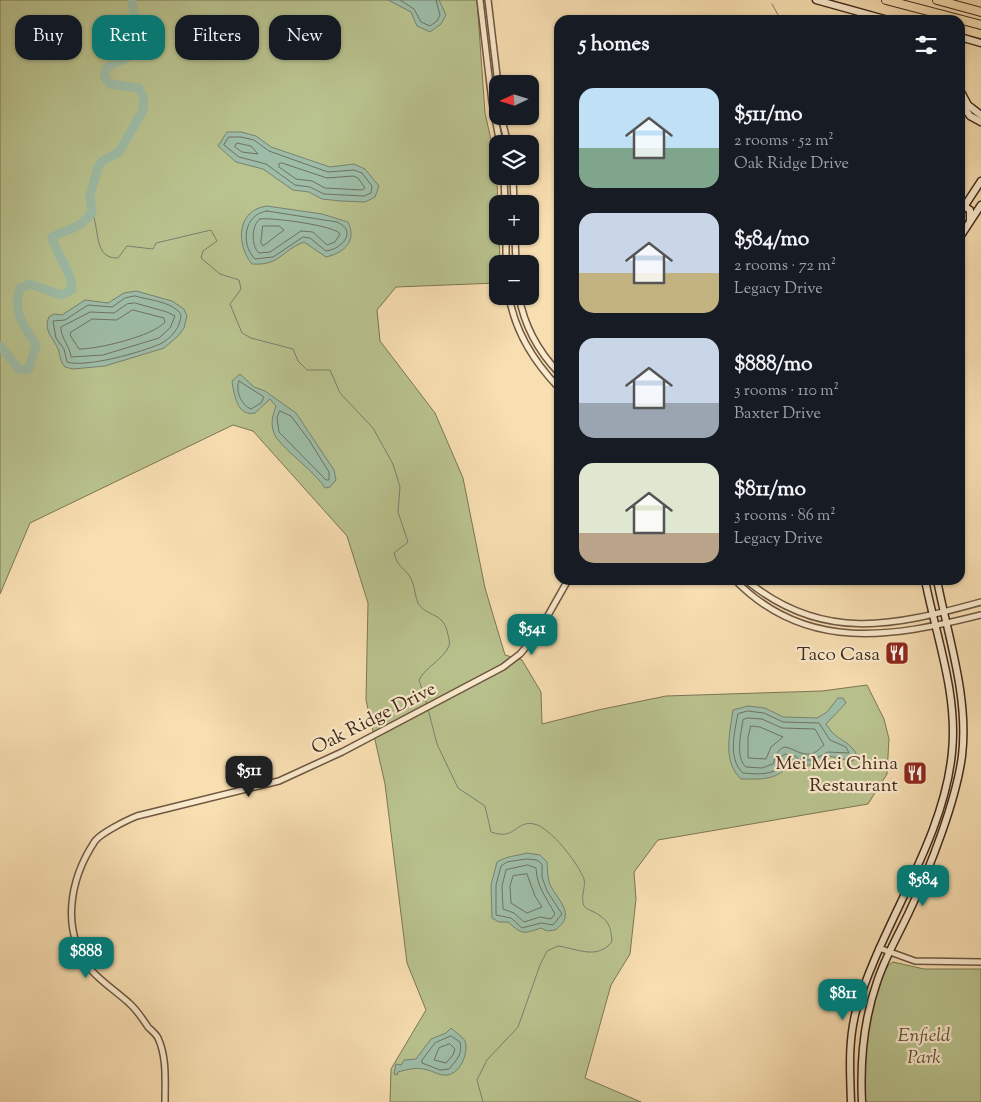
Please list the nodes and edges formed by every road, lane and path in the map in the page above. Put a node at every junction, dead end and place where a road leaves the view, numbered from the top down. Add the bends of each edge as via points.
1 (480, 0) edge
2 (488, 0) edge
3 (816, 0) edge
4 (886, 0) edge
5 (937, 0) edge
6 (481, 10) junction
7 (490, 10) junction
8 (981, 12) edge
9 (866, 15) edge
10 (943, 15) edge
11 (965, 21) edge
12 (981, 25) edge
13 (965, 38) edge
14 (981, 43) edge
15 (490, 75) edge
16 (497, 75) edge
17 (965, 100) edge
18 (965, 109) edge
19 (981, 115) edge
20 (981, 122) edge
21 (981, 181) edge
22 (965, 205) edge
23 (981, 205) edge
24 (965, 209) edge
25 (970, 221) junction
26 (965, 229) edge
27 (511, 305) edge
28 (521, 305) edge
29 (523, 313) junction
30 (514, 316) junction
31 (538, 347) junction
32 (530, 351) junction
33 (554, 367) edge
34 (554, 382) edge
35 (565, 585) edge
36 (753, 585) edge
37 (927, 585) edge
38 (938, 585) edge
39 (741, 586) edge
40 (981, 602) edge
41 (943, 612) junction
42 (933, 615) junction
43 (981, 615) edge
44 (946, 623) junction
45 (858, 624) junction
46 (935, 626) junction
47 (857, 634) junction
48 (952, 744) junction
49 (963, 745) junction
50 (935, 820) junction
51 (943, 825) junction
52 (879, 948) junction
53 (890, 952) junction
54 (981, 962) edge
55 (165, 1102) edge
56 (851, 1102) edge
57 (862, 1102) edge

1 - 6 street
2 - 7 street
3 - 9 main road
4 - 10 highway
5 - 8 highway
6 - 7 street
6 - 15 street
7 - 16 street
11 - 12 highway
13 - 14 main road
17 - 19 main road
18 - 20 main road
21 - 22 main road
23 - 25 main road
24 - 25 main road via 970,210
25 - 26 main road
27 - 30 street
28 - 29 street
29 - 30 street
29 - 31 street
30 - 32 street
31 - 32 street
31 - 33 street
32 - 34 street
35 - 55 street, Oak Ridge Drive via 538,633 520,654 503,667 342,752 279,781 137,816 95,842 82,864 73,890 71,904 78,948 93,971 139,1012 158,1038 164,1063
36 - 45 street via 784,604 815,617
37 - 42 main road
38 - 41 main road
39 - 47 street via 786,617 814,628
40 - 41 street
41 - 42 street
41 - 44 main road
42 - 45 street via 902,622
42 - 46 main road
43 - 44 street
44 - 46 street
44 - 49 main road via 962,704
45 - 47 street
46 - 47 street via 887,634
46 - 48 main road via 950,699
48 - 49 main road
48 - 50 main road via 949,775
49 - 51 main road via 957,781
50 - 51 main road
50 - 52 main road via 909,886
51 - 53 main road
52 - 53 street
52 - 56 main road via 858,1004 851,1036
53 - 54 street via 926,963
53 - 57 main road via 877,982 863,1037

